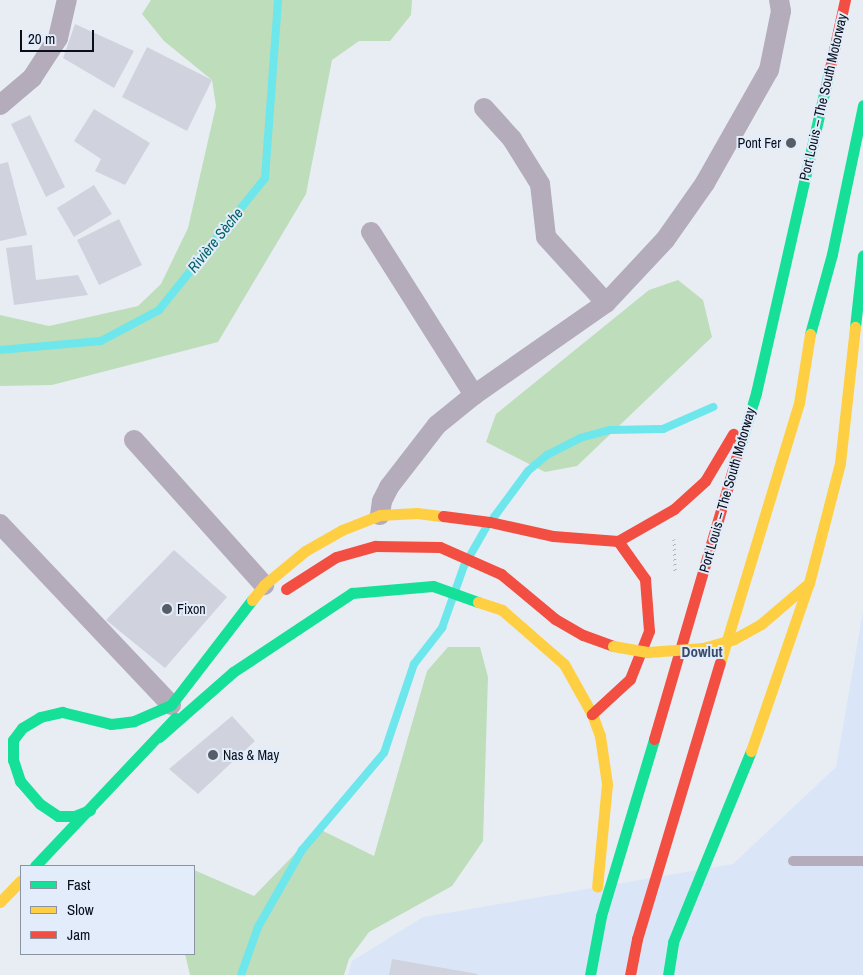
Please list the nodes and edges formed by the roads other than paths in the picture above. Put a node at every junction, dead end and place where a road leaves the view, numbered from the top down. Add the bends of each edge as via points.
1 (67, 0) edge
2 (778, 0) edge
3 (843, 0) edge
4 (0, 105) edge
5 (863, 105) edge
6 (484, 108) dead end
7 (372, 232) dead end
8 (863, 255) edge
9 (606, 304) junction
10 (756, 393) junction
11 (474, 395) junction
12 (134, 440) dead end
13 (380, 515) junction
14 (0, 524) edge
15 (618, 541) junction
16 (809, 582) junction
17 (271, 590) junction
18 (216, 670) dead end
19 (171, 705) junction
20 (592, 714) junction
21 (159, 737) junction
22 (40, 804) junction
23 (90, 810) junction
24 (40, 824) dead end
25 (38, 842) dead end
26 (792, 860) dead end
27 (863, 861) edge
28 (34, 865) edge
29 (35, 865) edge
30 (20, 881) edge
31 (0, 902) edge
32 (589, 975) edge
33 (630, 975) edge
34 (668, 975) edge

1 - 4 street via 58,38 32,78
2 - 9 street via 782,11 769,70 705,184 665,240
3 - 10 main road, Port Louis – The South Motorway
5 - 33 main road via 798,403 637,939
6 - 9 street via 512,139 540,184 546,237
7 - 11 street
8 - 16 main road via 840,463
9 - 11 street
10 - 15 main road via 705,481 674,509
10 - 32 main road, Port Louis – The South Motorway via 602,916
11 - 13 street via 437,425 389,487 382,500
12 - 17 street
13 - 15 main road via 417,513 490,522 553,536
13 - 17 main road via 342,530 313,547
14 - 19 street
15 - 20 main road via 645,579 649,631 630,679
16 - 17 main road, bridge via 761,624 734,639 703,648 648,652 613,646 583,635 554,619 501,574 440,547 375,546 336,557
16 - 34 main road via 764,718 673,942
17 - 19 main road
18 - 21 main road
19 - 22 main road via 134,721 111,724 62,712 40,717 10,737 20,781
20 - 21 main road via 564,664 502,610 433,586 352,593 233,672
20 - 32 main road via 600,736 607,784
21 - 23 main road
22 - 23 main road via 66,818
22 - 24 main road
23 - 29 main road
25 - 28 main road
26 - 27 lane
30 - 31 main road

